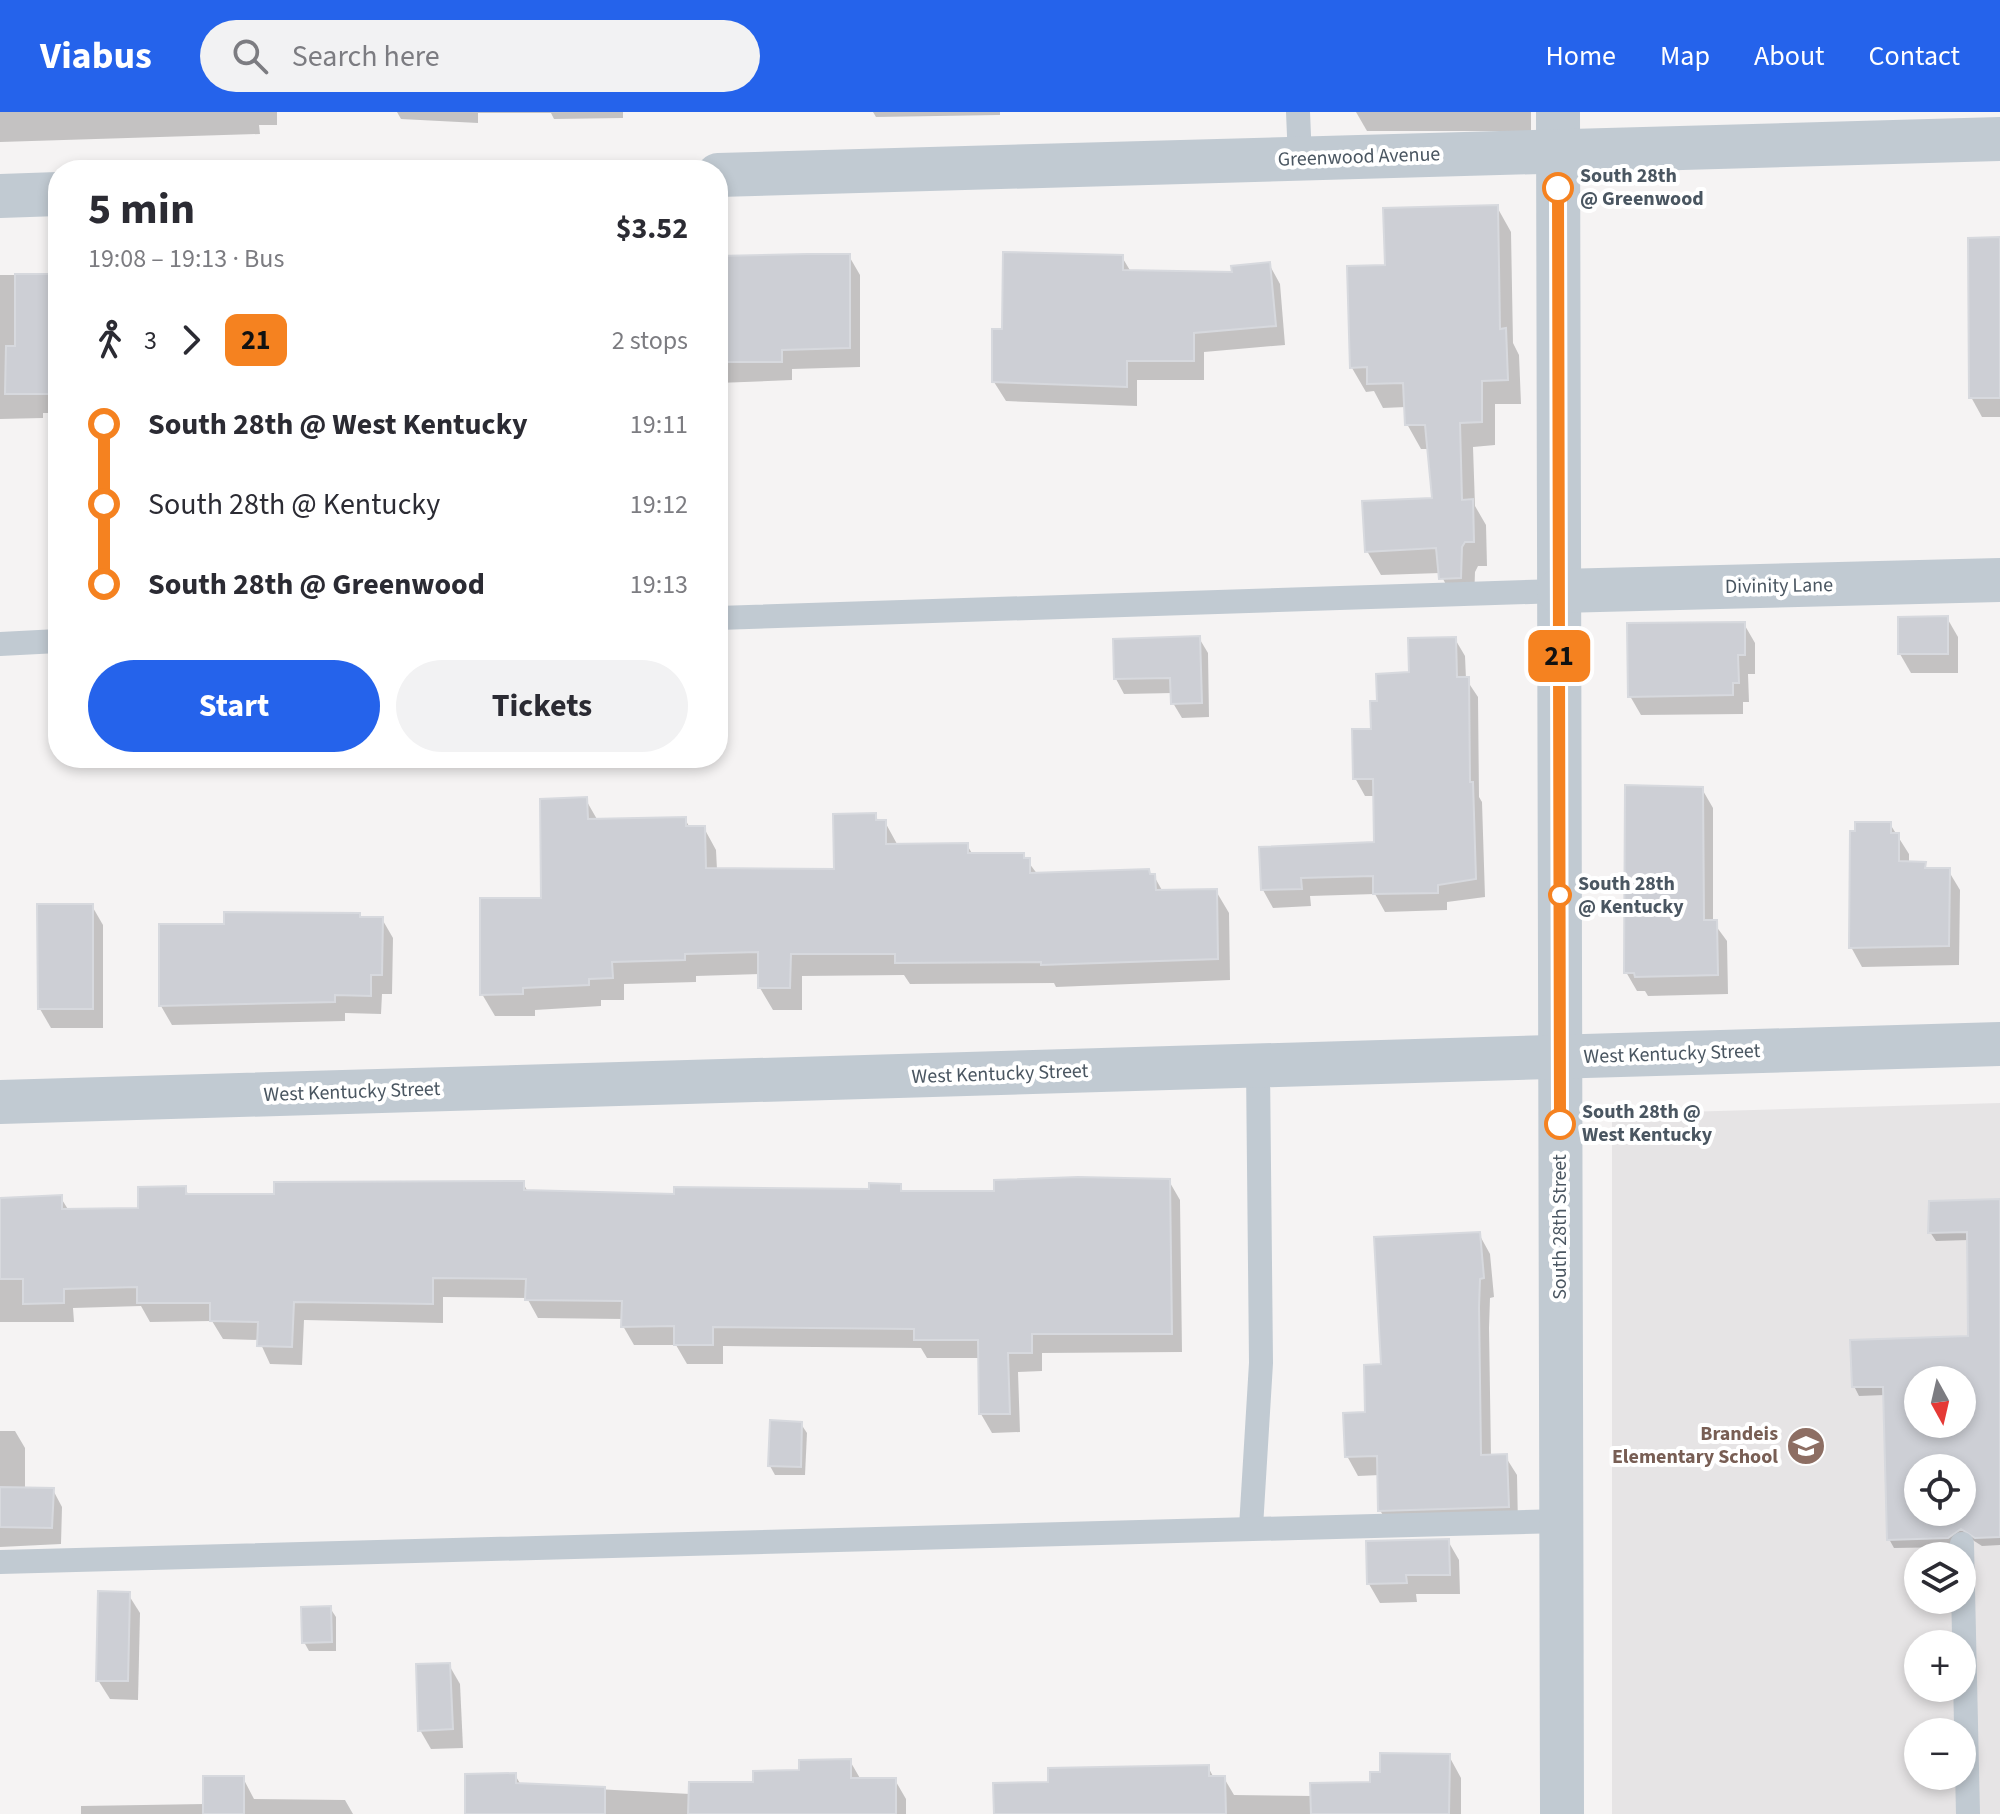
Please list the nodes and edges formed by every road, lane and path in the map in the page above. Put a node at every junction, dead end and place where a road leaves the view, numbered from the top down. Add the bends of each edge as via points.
1 (1298, 112) edge
2 (1558, 132) edge
3 (2000, 139) edge
4 (1300, 159) junction
5 (728, 175) edge
6 (48, 194) edge
7 (0, 196) edge
8 (2000, 580) edge
9 (1559, 591) junction
10 (728, 618) edge
11 (48, 642) edge
12 (0, 644) edge
13 (2000, 1044) edge
14 (1560, 1057) junction
15 (1258, 1067) junction
16 (0, 1102) edge
17 (1561, 1521) junction
18 (1251, 1527) junction
19 (0, 1562) edge
20 (1964, 1614) edge
21 (1562, 1814) edge
22 (1968, 1814) edge

1 - 4 lane
2 - 3 street, Greenwood Avenue
2 - 4 street, Greenwood Avenue
2 - 9 street, South 28th Street
4 - 5 street, Greenwood Avenue
6 - 7 street
8 - 9 street, Divinity Lane
9 - 10 lane
9 - 14 street, South 28th Street
11 - 12 lane
13 - 14 street, West Kentucky Street
14 - 15 street, West Kentucky Street
14 - 17 street, South 28th Street
15 - 16 street, West Kentucky Street
15 - 18 lane via 1261,1363
17 - 18 lane
17 - 21 street, South 28th Street
18 - 19 lane
20 - 22 lane

